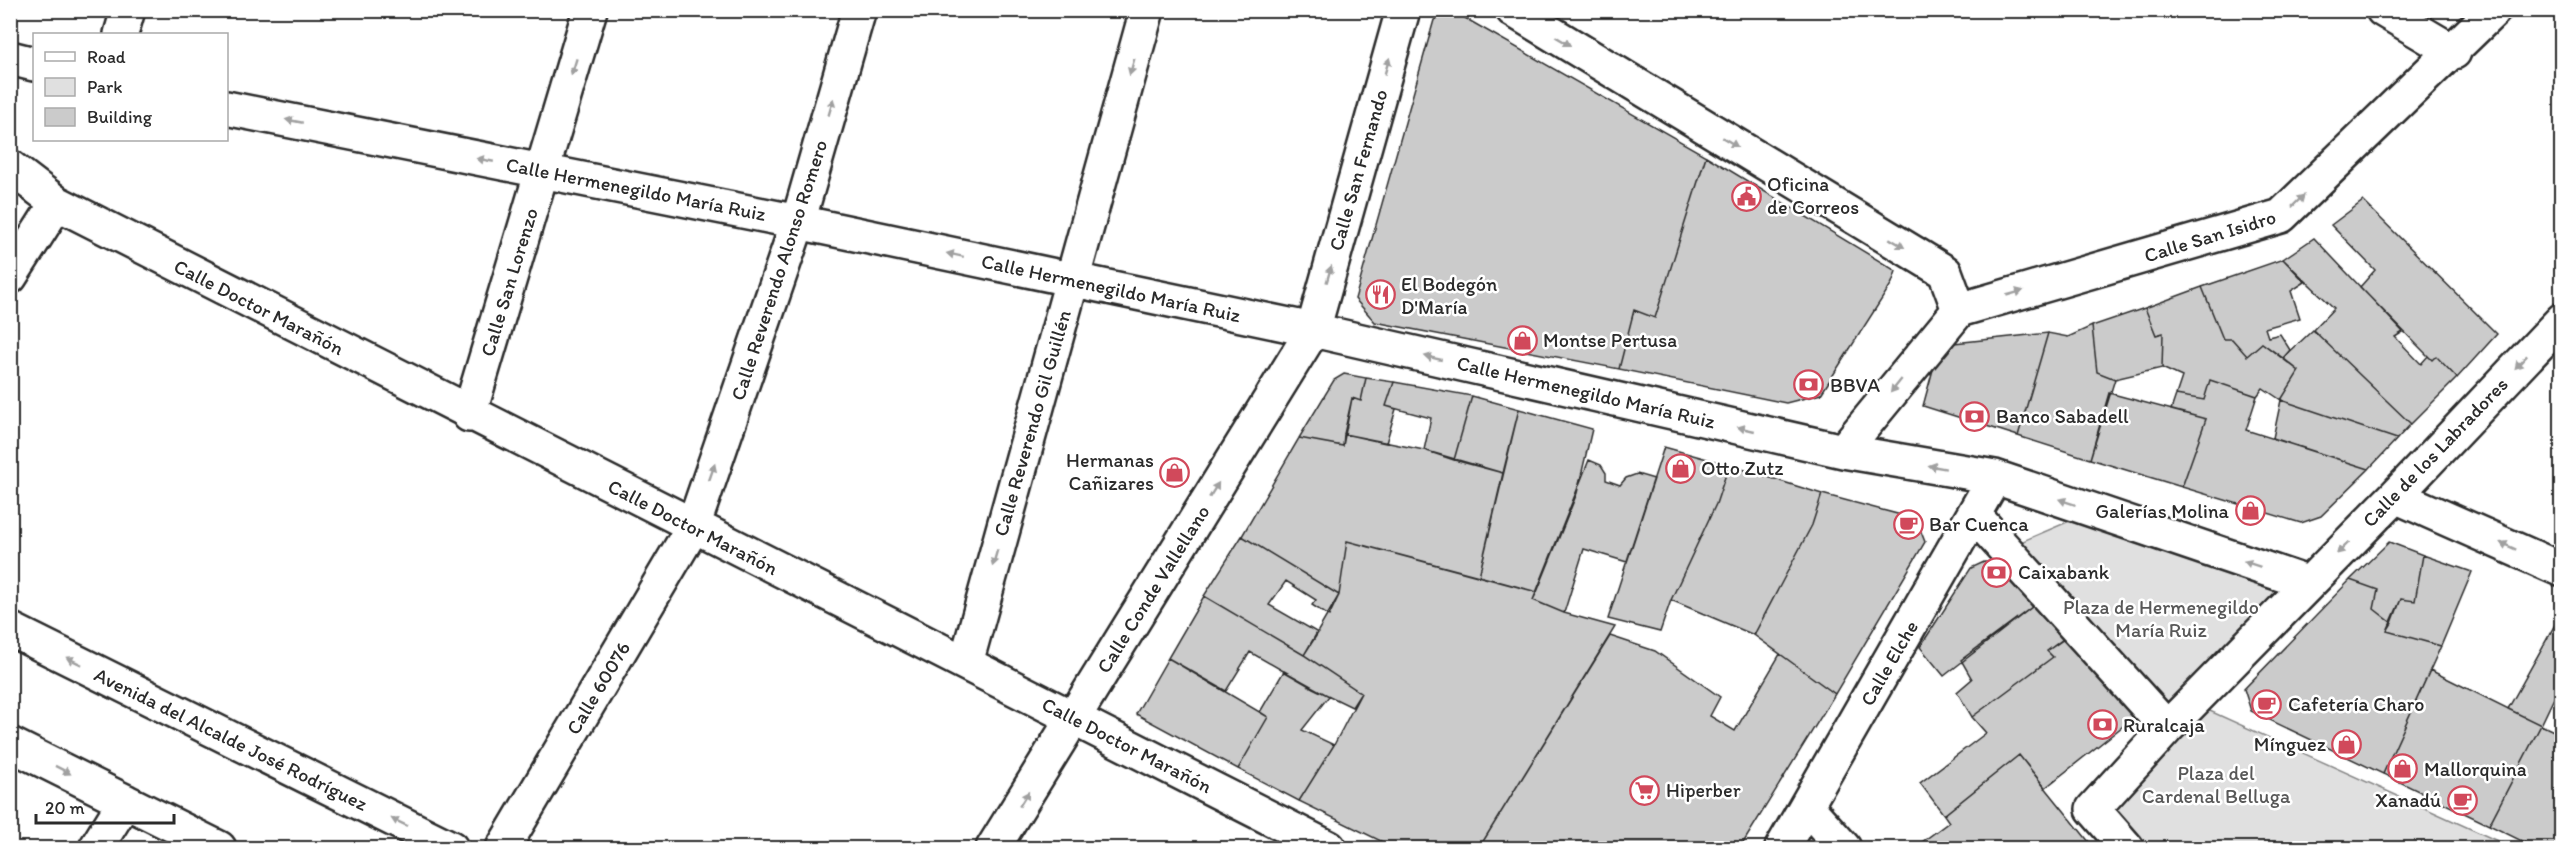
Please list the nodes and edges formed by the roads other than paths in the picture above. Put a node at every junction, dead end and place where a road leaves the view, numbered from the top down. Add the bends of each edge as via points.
1 (128, 10) edge
2 (590, 10) edge
3 (859, 10) edge
4 (1147, 10) edge
5 (1403, 10) edge
6 (1513, 10) edge
7 (2383, 10) edge
8 (2494, 10) edge
9 (121, 33) edge
10 (2454, 52) junction
11 (10, 58) edge
12 (33, 64) edge
13 (228, 108) edge
14 (10, 167) edge
15 (542, 171) junction
16 (57, 203) junction
17 (798, 222) junction
18 (10, 277) edge
19 (1072, 280) junction
20 (1959, 310) junction
21 (2562, 320) edge
22 (1313, 330) junction
23 (469, 415) junction
24 (1843, 451) junction
25 (1995, 477) junction
26 (2396, 496) junction
27 (1974, 515) junction
28 (693, 527) junction
29 (2562, 570) edge
30 (2307, 583) junction
31 (10, 629) edge
32 (966, 663) junction
33 (1074, 717) junction
34 (2167, 728) junction
35 (10, 744) edge
36 (125, 801) junction
37 (1807, 807) junction
38 (96, 849) edge
39 (219, 849) edge
40 (451, 849) edge
41 (503, 849) edge
42 (993, 849) edge
43 (1329, 849) edge
44 (1782, 849) edge
45 (1844, 849) edge
46 (2127, 849) edge

1 - 9 street
2 -> 15 street, Calle San Lorenzo
17 -> 3 street, Calle Reverendo Alonso Romero
4 -> 19 street, Calle Reverendo Gil Guillén
22 -> 5 street, Calle San Fernando
6 -> 20 street via 1945,272
7 - 10 street
8 - 10 street, Calle San Isidro
20 -> 10 street, Calle San Isidro via 2281,216
11 - 12 street
15 -> 13 street, Calle Hermenegildo María Ruiz
14 - 16 street, Calle Doctor Marañón
15 - 17 street, Calle Hermenegildo María Ruiz
15 - 23 street, Calle San Lorenzo
16 - 18 street
16 - 23 street, Calle Doctor Marañón
19 -> 17 street, Calle Hermenegildo María Ruiz
28 -> 17 street, Calle Reverendo Alonso Romero
19 - 22 street, Calle Hermenegildo María Ruiz
19 -> 32 street, Calle Reverendo Gil Guillén
20 -> 24 street
21 -> 26 street, Calle de los Labradores
24 -> 22 street, Calle Hermenegildo María Ruiz
33 -> 22 street, Calle Conde Vallellano
23 - 28 street, Calle Doctor Marañón
25 -> 24 street, Calle Hermenegildo María Ruiz
25 - 27 street, Calle Elche
30 -> 25 street
29 -> 26 street
26 -> 30 street, Calle de los Labradores
27 - 34 street
27 - 37 street, Calle Elche
28 - 32 street, Calle Doctor Marañón
28 - 41 street, Calle 60076
30 - 34 street
40 -> 31 street, Avenida del Alcalde José Rodríguez
32 - 33 street, Calle Doctor Marañón
42 -> 33 street, Calle Conde Vallellano
33 - 43 street, Calle Doctor Marañón
34 - 46 street via 2093,809
35 -> 36 street
36 - 38 street
36 - 39 street
37 - 44 street, Calle Elche
37 - 45 street

